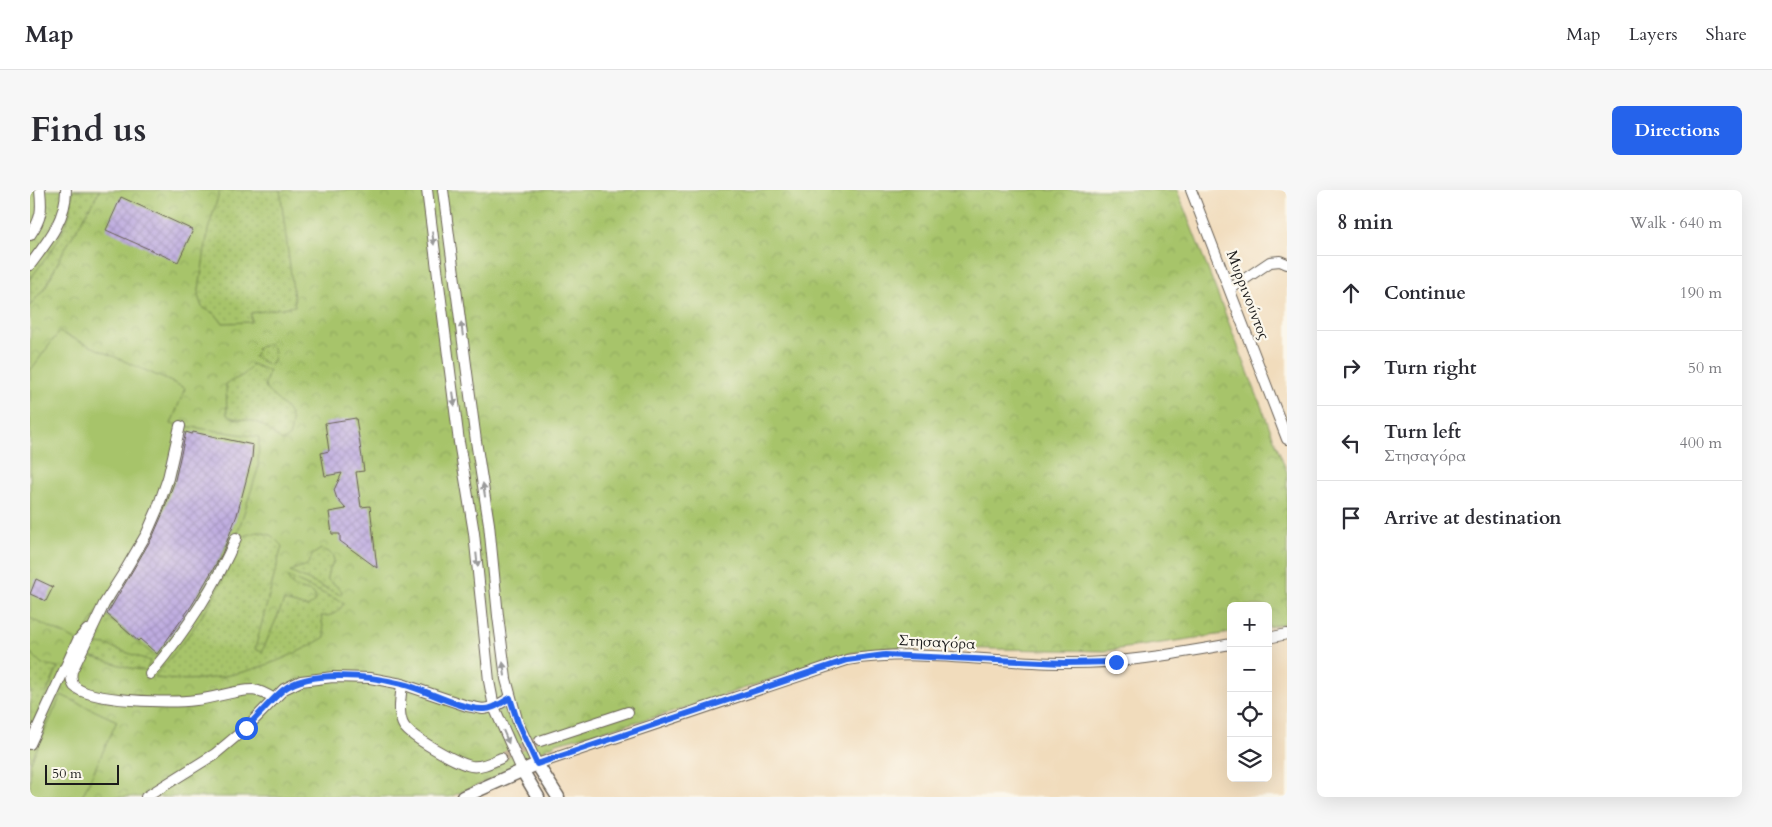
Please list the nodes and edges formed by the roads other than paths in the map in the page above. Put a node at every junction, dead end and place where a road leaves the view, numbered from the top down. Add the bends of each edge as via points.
1 (40, 190) edge
2 (66, 190) edge
3 (427, 190) edge
4 (443, 190) edge
5 (1190, 190) edge
6 (30, 235) edge
7 (30, 264) edge
8 (1287, 264) edge
9 (1230, 289) junction
10 (180, 426) dead end
11 (1287, 439) edge
12 (476, 440) junction
13 (459, 442) junction
14 (236, 538) dead end
15 (93, 624) junction
16 (1287, 634) edge
17 (1272, 637) edge
18 (1227, 645) edge
19 (150, 674) dead end
20 (402, 684) junction
21 (510, 698) junction
22 (274, 699) junction
23 (494, 707) junction
24 (628, 712) dead end
25 (540, 741) tunnel mouth
26 (30, 744) edge
27 (501, 758) tunnel mouth
28 (537, 764) junction
29 (522, 770) junction
30 (146, 797) edge
31 (464, 797) edge
32 (538, 797) edge
33 (558, 797) edge

1 - 6 street via 41,216
2 - 7 street via 62,216
3 -> 13 street
12 -> 4 street
5 - 9 street, Μυρρινούντος
8 - 9 street via 1270,262
9 - 11 street, Μυρρινούντος
10 - 15 street via 157,510
12 - 13 street
21 -> 12 street via 498,616 490,524
13 -> 23 street via 474,533 486,661
14 - 19 street via 193,618
15 - 22 street via 71,676 80,690 138,701 194,700 254,690
15 - 26 street via 78,640
16 - 17 street
18 - 28 street, Στησαγόρα via 1116,662 1064,663 885,655 847,660
20 - 22 street via 370,678 318,678 292,685
20 - 23 street via 467,706
20 - 27 street via 401,716 404,726 414,736 472,766
21 - 23 street
21 - 28 street
22 - 30 street via 216,754
23 -> 29 street
24 - 25 street
28 - 29 main road
28 - 33 main road
29 - 31 main road
29 - 32 main road

